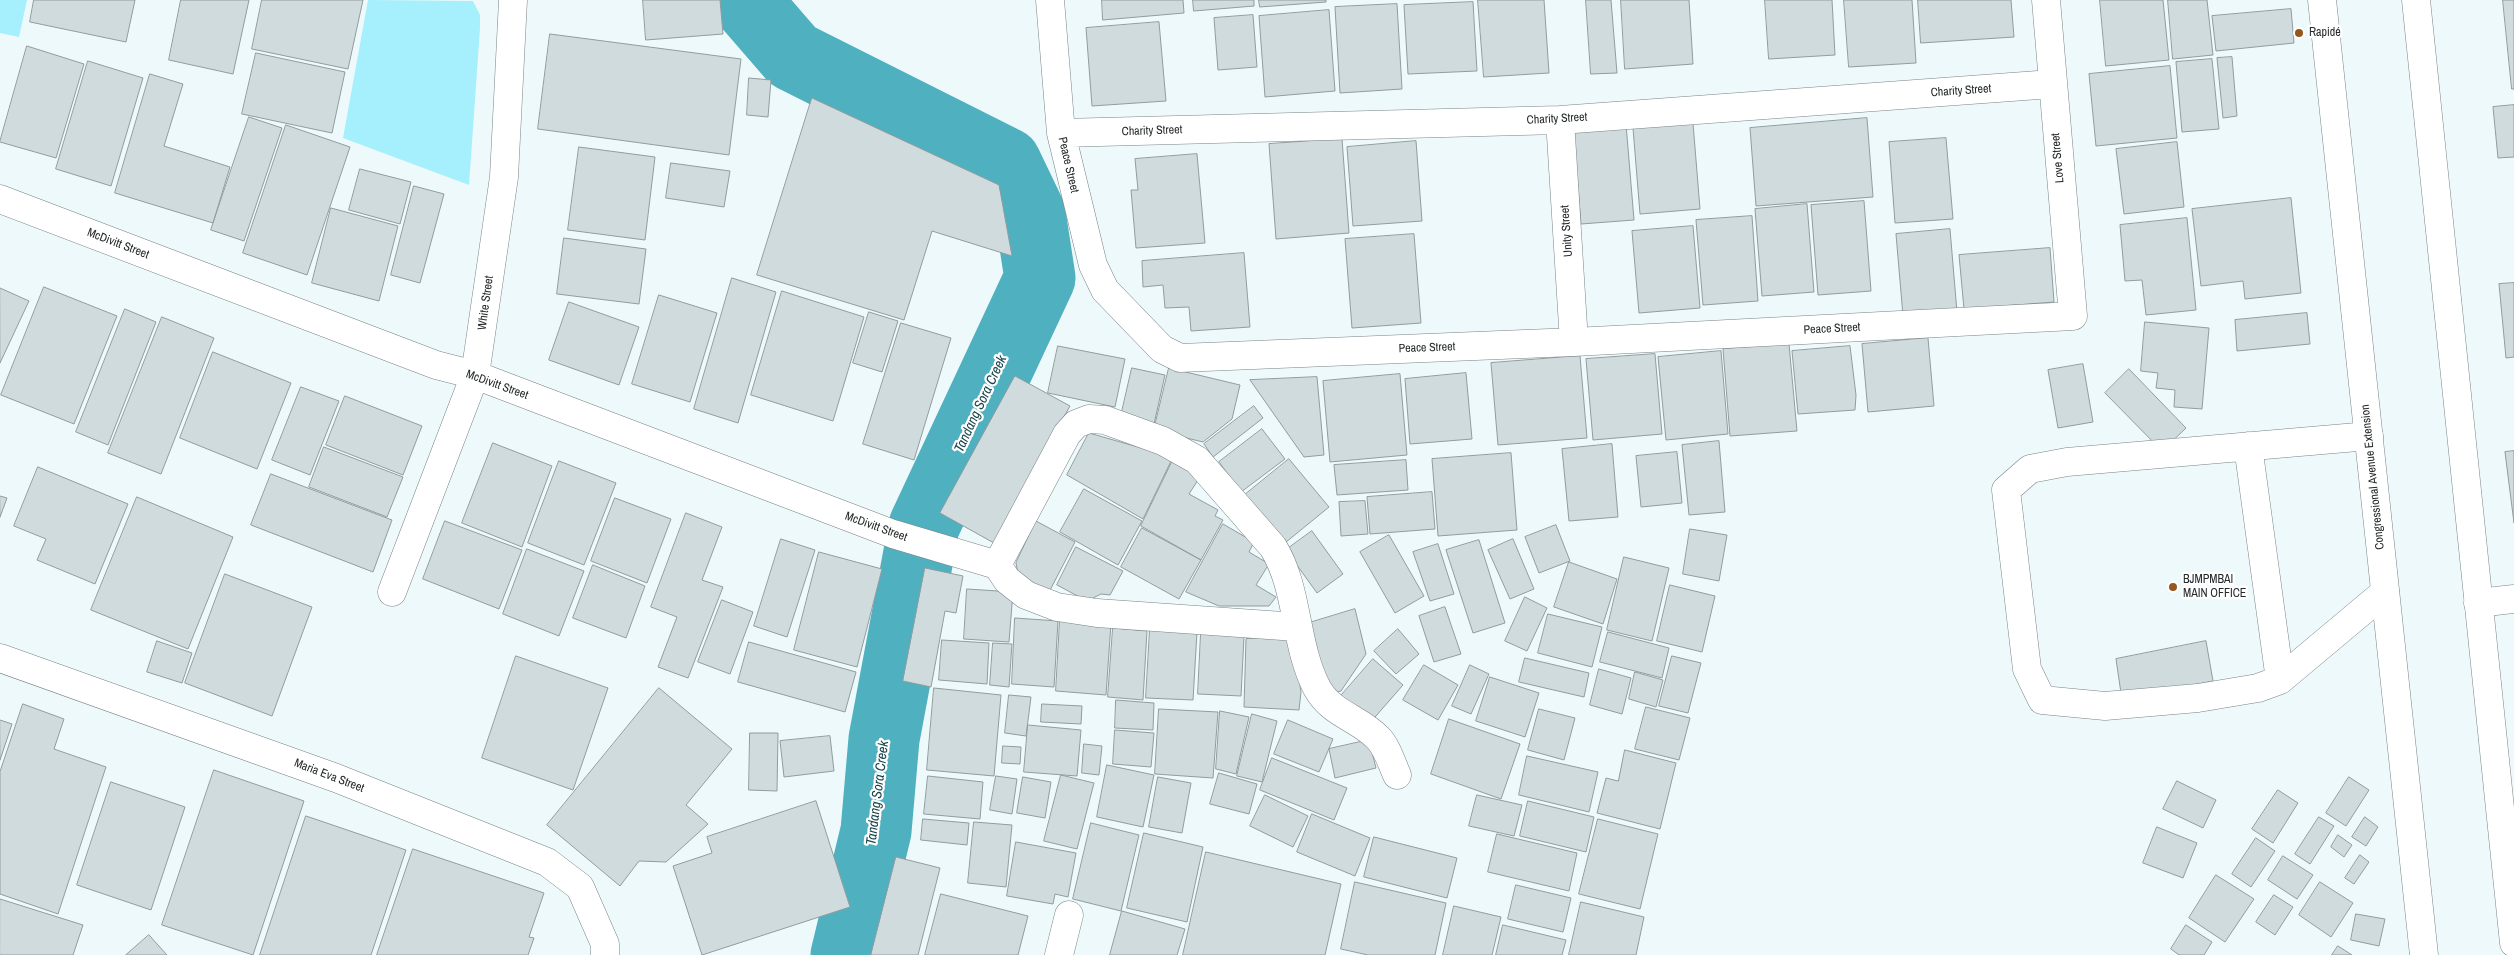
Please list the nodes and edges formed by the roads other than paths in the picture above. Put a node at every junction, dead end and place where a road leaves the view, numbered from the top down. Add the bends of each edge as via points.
1 (513, 0) edge
2 (1050, 0) edge
3 (2046, 0) edge
4 (2322, 0) edge
5 (2416, 0) edge
6 (2052, 84) junction
7 (1560, 120) junction
8 (1061, 133) junction
9 (0, 199) edge
10 (2073, 316) joint
11 (1574, 342) junction
12 (475, 376) junction
13 (2369, 436) junction
14 (2248, 446) junction
15 (996, 565) junction
16 (392, 592) dead end
17 (2386, 592) junction
18 (2514, 599) edge
19 (2478, 603) junction
20 (1297, 627) junction
21 (0, 658) edge
22 (2280, 680) junction
23 (1397, 776) dead end
24 (1069, 914) dead end
25 (2514, 944) edge
26 (606, 955) edge
27 (1060, 955) edge
28 (2424, 955) edge

1 - 12 street, White Street via 504,177
2 - 8 street, Peace Street
3 - 6 street, Love Street
4 - 13 street, Congressional Avenue Extension
5 - 19 street
6 - 7 street, Charity Street
6 - 10 street, Love Street
7 - 8 street, Charity Street
7 - 11 street, Unity Street
8 - 11 street, Peace Street via 1092,265 1105,290 1162,349 1180,358
9 - 12 street, McDivitt Street via 436,365
10 - 11 street, Peace Street
12 - 15 street, McDivitt Street via 893,534
12 - 16 street, White Street
13 - 14 street
13 - 17 street, Congressional Avenue Extension
14 - 22 street
14 - 22 street via 2067,462 2030,469 2006,490 2027,669 2042,700 2105,706 2198,698 2258,688
15 - 20 street via 1007,580 1026,595 1057,607 1097,613
15 - 20 street via 1067,434 1076,424 1089,419 1105,420 1179,448 1212,475 1280,558
17 - 22 street
17 - 28 street, Congressional Avenue Extension
18 - 19 street
19 - 25 street
20 - 23 street via 1318,690 1335,710 1380,740
21 - 26 street, Maria Eva Street via 336,778 547,862 580,887 605,944
24 - 27 street

